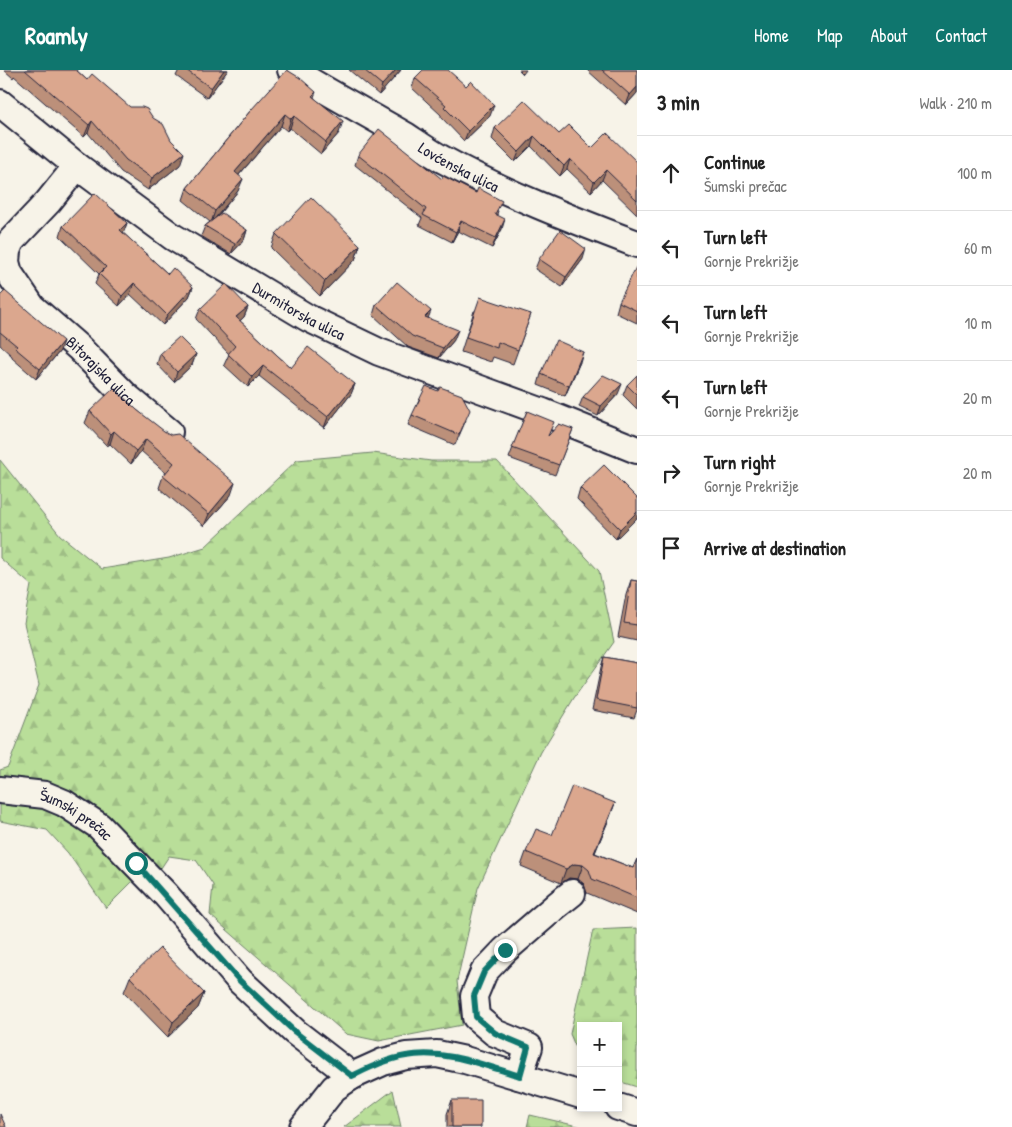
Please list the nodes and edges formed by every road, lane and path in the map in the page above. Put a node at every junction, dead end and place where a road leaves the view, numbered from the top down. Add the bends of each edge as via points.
1 (291, 70) edge
2 (0, 102) edge
3 (77, 166) junction
4 (637, 244) edge
5 (0, 288) edge
6 (32, 307) junction
7 (169, 432) edge
8 (637, 450) edge
9 (0, 790) edge
10 (572, 893) dead end
11 (352, 1076) junction
12 (520, 1076) junction
13 (577, 1094) edge
14 (622, 1108) edge
15 (637, 1113) edge
16 (303, 1127) edge

1 - 4 street, Lovćenska ulica via 441,159 518,196
2 - 3 street, Durmitorska ulica
3 - 6 street, Bitorajska ulica via 19,232 7,251 9,273
3 - 8 street, Durmitorska ulica via 173,237 308,318 379,352
5 - 6 street, Bitorajska ulica
6 - 7 street, Bitorajska ulica via 79,348 136,406
9 - 11 street, Šumski prečac via 45,795 64,803 99,826 166,895 240,981 295,1032
10 - 12 street via 484,972 474,996 476,1017 495,1033 528,1047
11 - 12 street via 406,1056 437,1054
11 - 16 street via 334,1088
12 - 13 street
14 - 15 street

